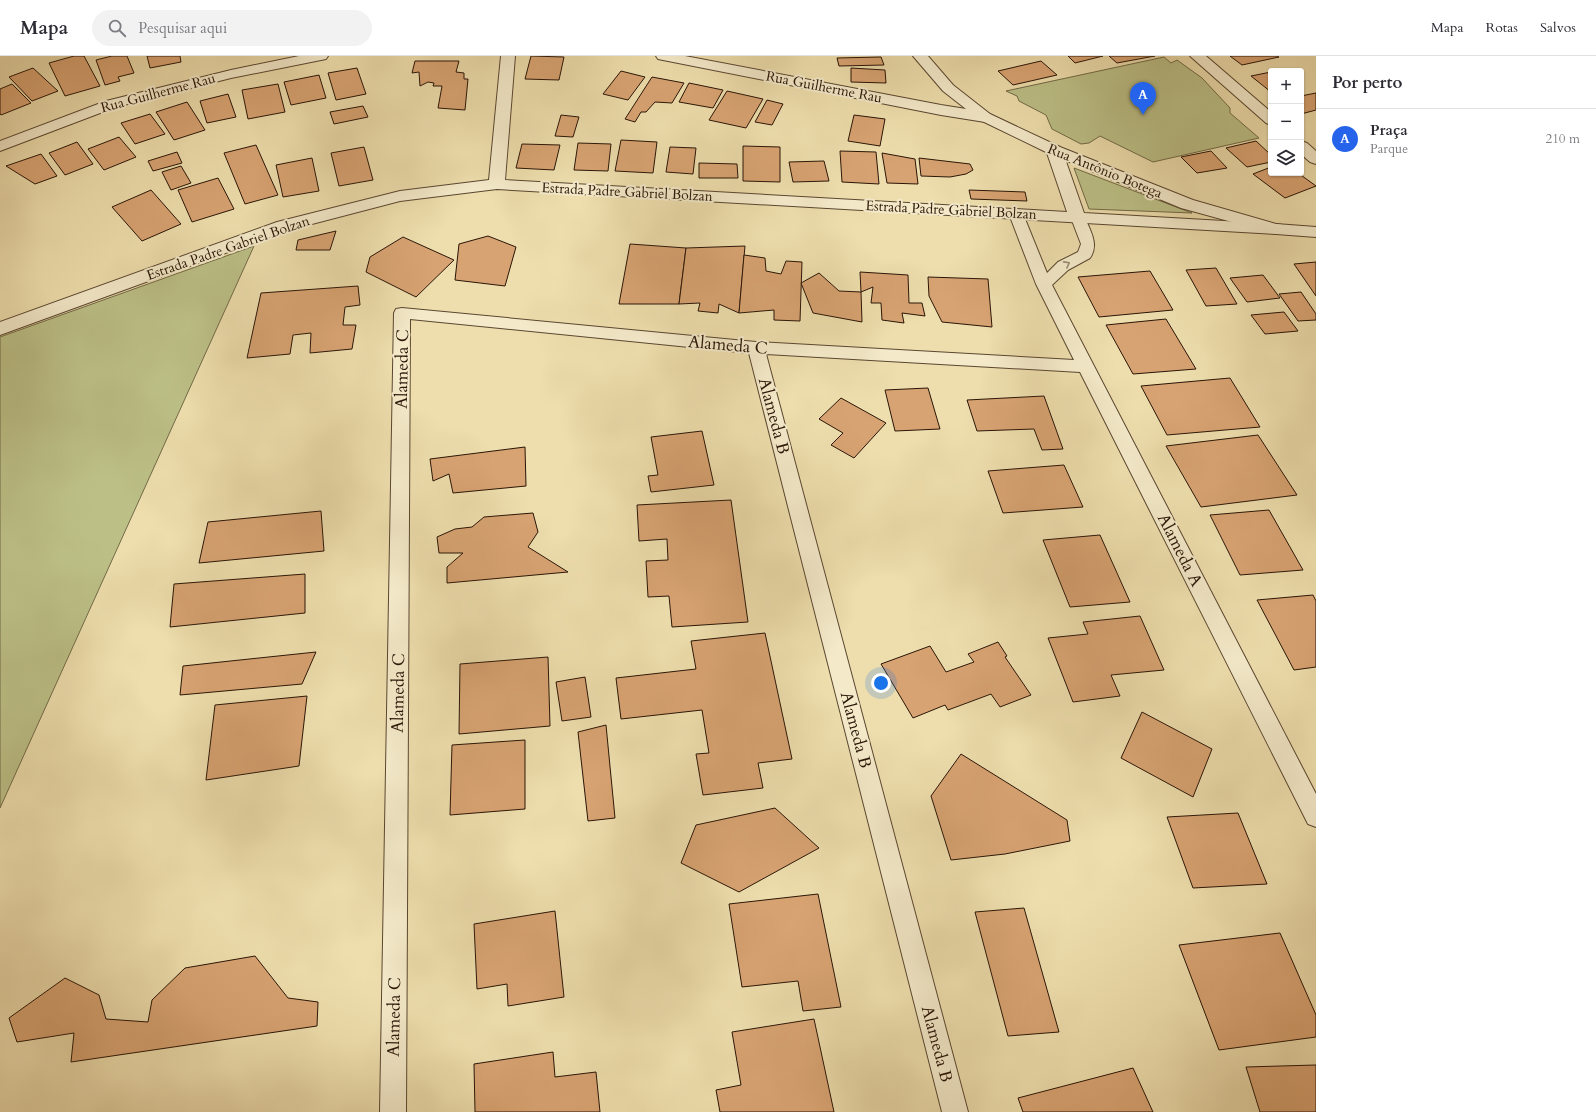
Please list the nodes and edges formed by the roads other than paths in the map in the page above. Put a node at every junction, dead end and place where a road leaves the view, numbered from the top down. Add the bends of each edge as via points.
1 (322, 56) edge
2 (508, 56) edge
3 (663, 56) edge
4 (920, 56) edge
5 (1197, 56) edge
6 (985, 117) junction
7 (1268, 117) edge
8 (0, 146) edge
9 (1304, 149) edge
10 (1054, 150) junction
11 (1316, 159) edge
12 (497, 184) junction
13 (1016, 214) junction
14 (1078, 218) junction
15 (1276, 229) junction
16 (1316, 232) edge
17 (1044, 284) junction
18 (0, 329) edge
19 (756, 348) junction
20 (1086, 366) junction
21 (1316, 816) edge
22 (392, 1112) edge
23 (955, 1112) edge

1 - 8 street, Rua Guilherme Rau via 231,68 111,104
2 - 12 street
3 - 6 street, Rua Guilherme Rau
4 - 6 street, Rua Antônio Botega via 948,88
5 - 7 street
6 - 10 street, Rua Antônio Botega
9 - 11 street
10 - 14 street
10 - 15 street, Rua Antônio Botega via 1187,204
12 - 13 street, Estrada Padre Gabriel Bolzan
12 - 18 street, Estrada Padre Gabriel Bolzan via 400,196 283,226
13 - 14 street, Estrada Padre Gabriel Bolzan
13 - 17 lane, Alameda A
14 - 15 street, Estrada Padre Gabriel Bolzan
17 -> 14 lane via 1063,266 1085,255 1088,244
15 - 16 street, Rua Antônio Botega
17 - 20 lane, Alameda A
19 - 20 lane, Alameda C
19 - 22 lane, Alameda C via 402,313
19 - 23 lane, Alameda B
20 - 21 lane, Alameda A

